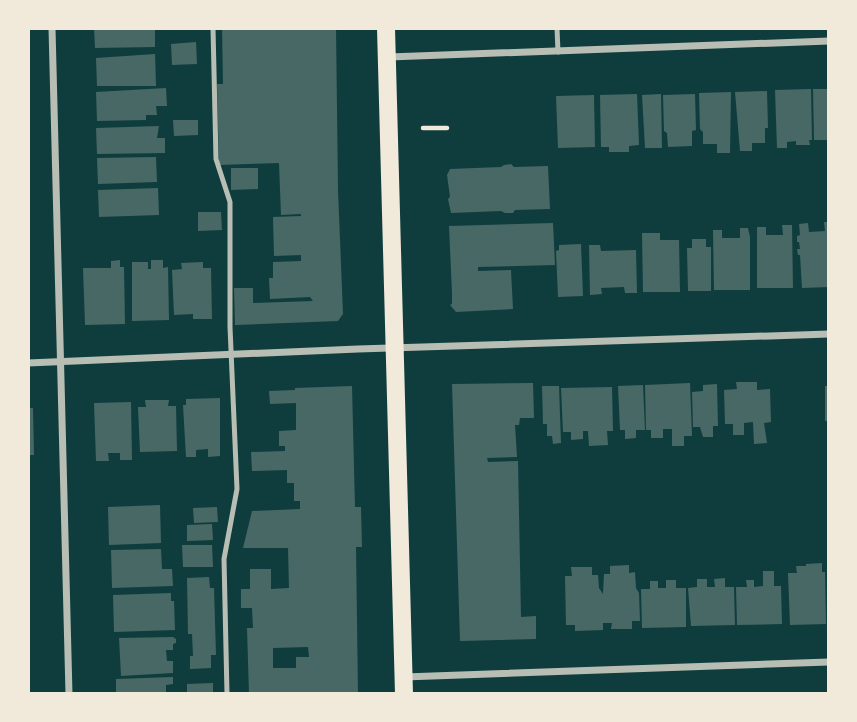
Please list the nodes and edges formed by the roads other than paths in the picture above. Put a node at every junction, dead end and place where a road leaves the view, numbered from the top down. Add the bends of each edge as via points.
1 (52, 28) edge
2 (213, 28) edge
3 (386, 28) edge
4 (557, 28) edge
5 (829, 41) edge
6 (558, 52) junction
7 (386, 58) junction
8 (829, 334) edge
9 (395, 348) junction
10 (231, 354) junction
11 (60, 362) junction
12 (28, 363) edge
13 (829, 662) edge
14 (404, 685) edge
15 (69, 694) edge
16 (227, 694) edge

1 - 11 street
2 - 10 lane via 216,159 230,202
3 - 7 main road
4 - 6 lane
5 - 6 street
6 - 7 street
7 - 9 main road
8 - 9 street
9 - 10 street
9 - 14 main road
10 - 11 street
10 - 16 lane via 237,489 224,559
11 - 12 street
11 - 15 street
13 - 14 street

